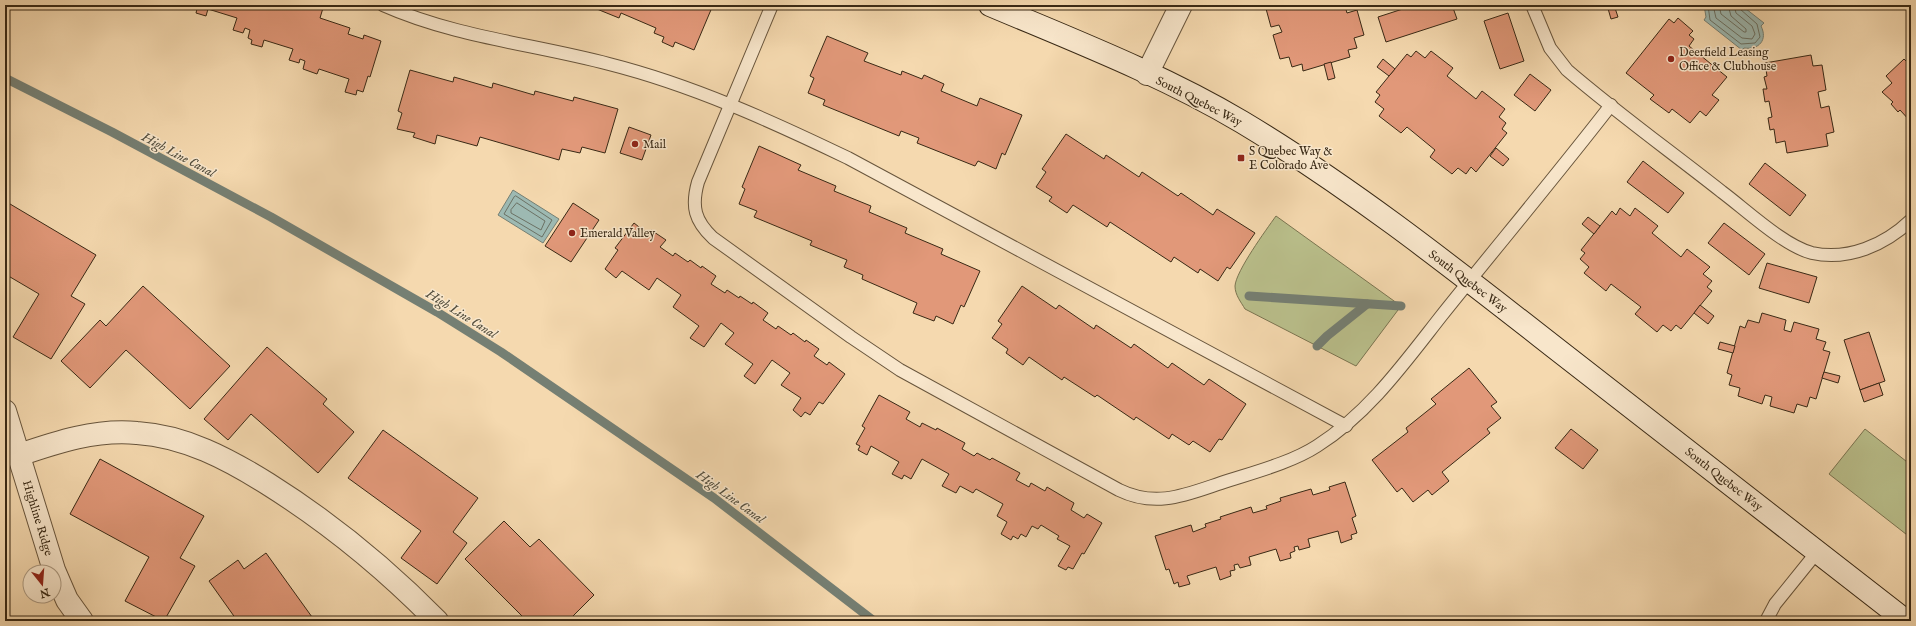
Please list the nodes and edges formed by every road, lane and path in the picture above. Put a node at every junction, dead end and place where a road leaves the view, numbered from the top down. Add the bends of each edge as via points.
1 (383, 5) edge
2 (772, 5) edge
3 (990, 5) edge
4 (1181, 5) edge
5 (1532, 5) edge
6 (1147, 74) junction
7 (731, 106) junction
8 (1611, 106) junction
9 (1911, 220) edge
10 (1470, 282) junction
11 (5, 411) edge
12 (1346, 426) junction
13 (19, 455) junction
14 (1817, 552) junction
15 (82, 621) edge
16 (437, 621) edge
17 (1766, 621) edge
18 (1906, 621) edge

1 - 7 lane via 442,27 632,70
2 - 7 lane
3 - 6 street, South Quebec Way
4 - 6 street
5 - 8 lane via 1552,53
6 - 10 street, South Quebec Way via 1225,113 1282,147 1364,202
7 - 12 lane via 848,158
7 - 12 lane via 695,192 694,208 705,231 884,359 1106,484 1150,500 1178,497 1316,448
8 - 9 lane via 1785,240 1805,250 1830,255 1866,249 1886,241
8 - 10 lane
10 - 12 lane via 1394,376
10 - 14 street, South Quebec Way
11 - 13 street, Highline Ridge
13 - 15 street, Highline Ridge via 59,582 67,600
13 - 16 street via 87,435 137,432 199,448 246,471 299,503 352,542
14 - 17 lane via 1775,604
14 - 18 street, South Quebec Way

